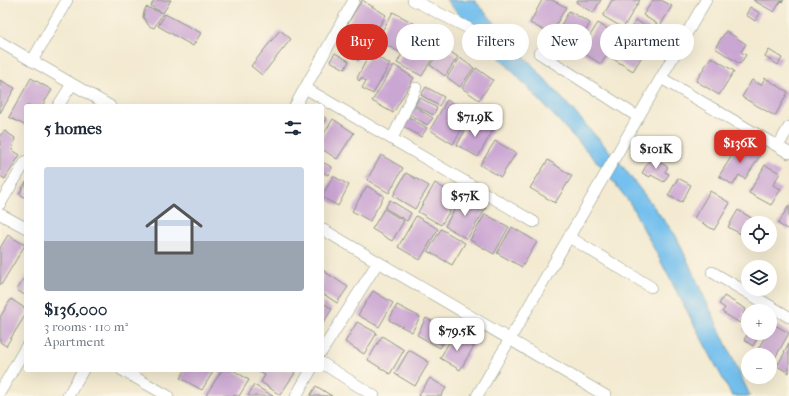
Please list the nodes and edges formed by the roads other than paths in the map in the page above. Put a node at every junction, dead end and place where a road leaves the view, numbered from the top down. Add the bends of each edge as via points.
1 (66, 0) edge
2 (354, 0) edge
3 (413, 0) edge
4 (706, 0) edge
5 (462, 25) edge
6 (0, 42) edge
7 (549, 60) edge
8 (32, 61) junction
9 (661, 78) junction
10 (72, 84) junction
11 (305, 88) junction
12 (416, 88) dead end
13 (59, 104) edge
14 (107, 104) edge
15 (296, 104) edge
16 (638, 117) junction
17 (789, 127) edge
18 (392, 139) junction
19 (778, 146) junction
20 (789, 153) edge
21 (24, 163) edge
22 (0, 204) edge
23 (0, 214) edge
24 (534, 222) dead end
25 (24, 227) edge
26 (324, 230) edge
27 (569, 237) junction
28 (378, 262) junction
29 (712, 272) dead end
30 (651, 287) dead end
31 (789, 317) edge
32 (510, 339) junction
33 (324, 348) edge
34 (24, 350) edge
35 (324, 364) edge
36 (82, 372) edge
37 (126, 372) edge
38 (310, 372) edge
39 (0, 392) edge
40 (68, 396) edge
41 (168, 396) edge
42 (296, 396) edge
43 (374, 396) edge
44 (478, 396) edge
45 (606, 396) edge

1 - 8 street
2 - 11 street
3 - 5 street
4 - 9 street
6 - 8 street
7 - 16 street
8 - 10 street
9 - 16 street
9 - 19 street
10 - 13 street
10 - 14 street
11 - 15 street
11 - 18 street
12 - 18 street
16 - 27 street
17 - 19 street
18 - 24 street
19 - 20 street
21 - 22 street
23 - 25 street
26 - 28 street
27 - 30 street
27 - 32 street
28 - 32 street
28 - 33 street
29 - 31 street
32 - 44 street
32 - 45 street
34 - 39 street
35 - 43 street
36 - 40 street
37 - 41 street
38 - 42 street

